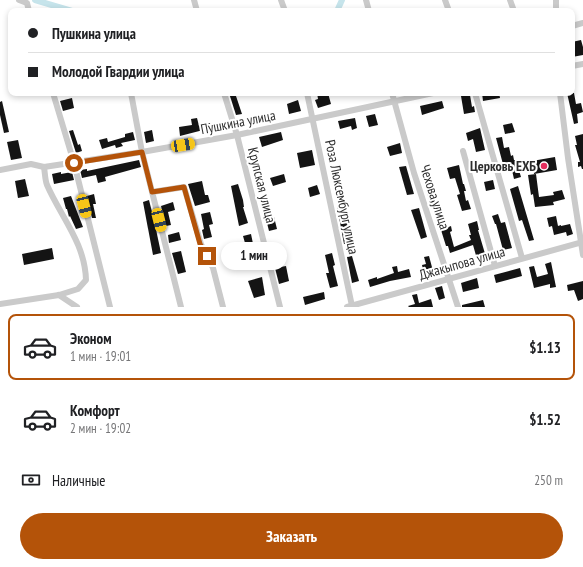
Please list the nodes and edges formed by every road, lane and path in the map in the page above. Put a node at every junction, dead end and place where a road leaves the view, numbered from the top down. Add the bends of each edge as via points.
1 (19, 0) edge
2 (28, 8) edge
3 (54, 96) edge
4 (132, 96) edge
5 (225, 96) edge
6 (308, 96) edge
7 (393, 96) edge
8 (419, 96) edge
9 (477, 96) edge
10 (560, 96) edge
11 (395, 101) junction
12 (313, 119) junction
13 (237, 135) junction
14 (463, 151) dead end
15 (142, 152) junction
16 (74, 163) junction
17 (44, 167) junction
18 (0, 170) edge
19 (152, 192) junction
20 (582, 242) edge
21 (583, 255) edge
22 (522, 258) junction
23 (495, 266) junction
24 (450, 279) junction
25 (59, 295) junction
26 (0, 304) edge
27 (350, 306) edge
28 (78, 307) edge
29 (110, 307) edge
30 (181, 307) edge
31 (223, 307) edge
32 (280, 307) edge
33 (458, 307) edge

1 - 2 street via 27,3
3 - 16 street
4 - 15 street
5 - 13 street, Крупская улица
6 - 12 street, Роза Люксембург улица
7 - 11 street, Чехова улица
8 - 11 street, Пушкина улица
9 - 22 street
10 - 20 street
11 - 12 street, Пушкина улица
11 - 24 street, Чехова улица via 414,173
12 - 13 street, Пушкина улица
12 - 27 street, Роза Люксембург улица
13 - 15 street, Пушкина улица
13 - 32 street, Крупская улица
14 - 23 street
15 - 16 street, Пушкина улица
15 - 19 street
16 - 17 street, Пушкина улица
16 - 29 street
17 - 18 street, Пушкина улица via 31,164
17 - 25 street via 47,184 75,237 86,269 86,280 78,289
19 - 30 street
19 - 31 street via 184,187 200,244 213,268
20 - 21 street
20 - 22 street, Джакыпова улица
22 - 23 street, Джакыпова улица
23 - 24 street, Джакыпова улица
24 - 27 street, Джакыпова улица
24 - 33 street, Чехова улица
25 - 26 street
25 - 28 street

